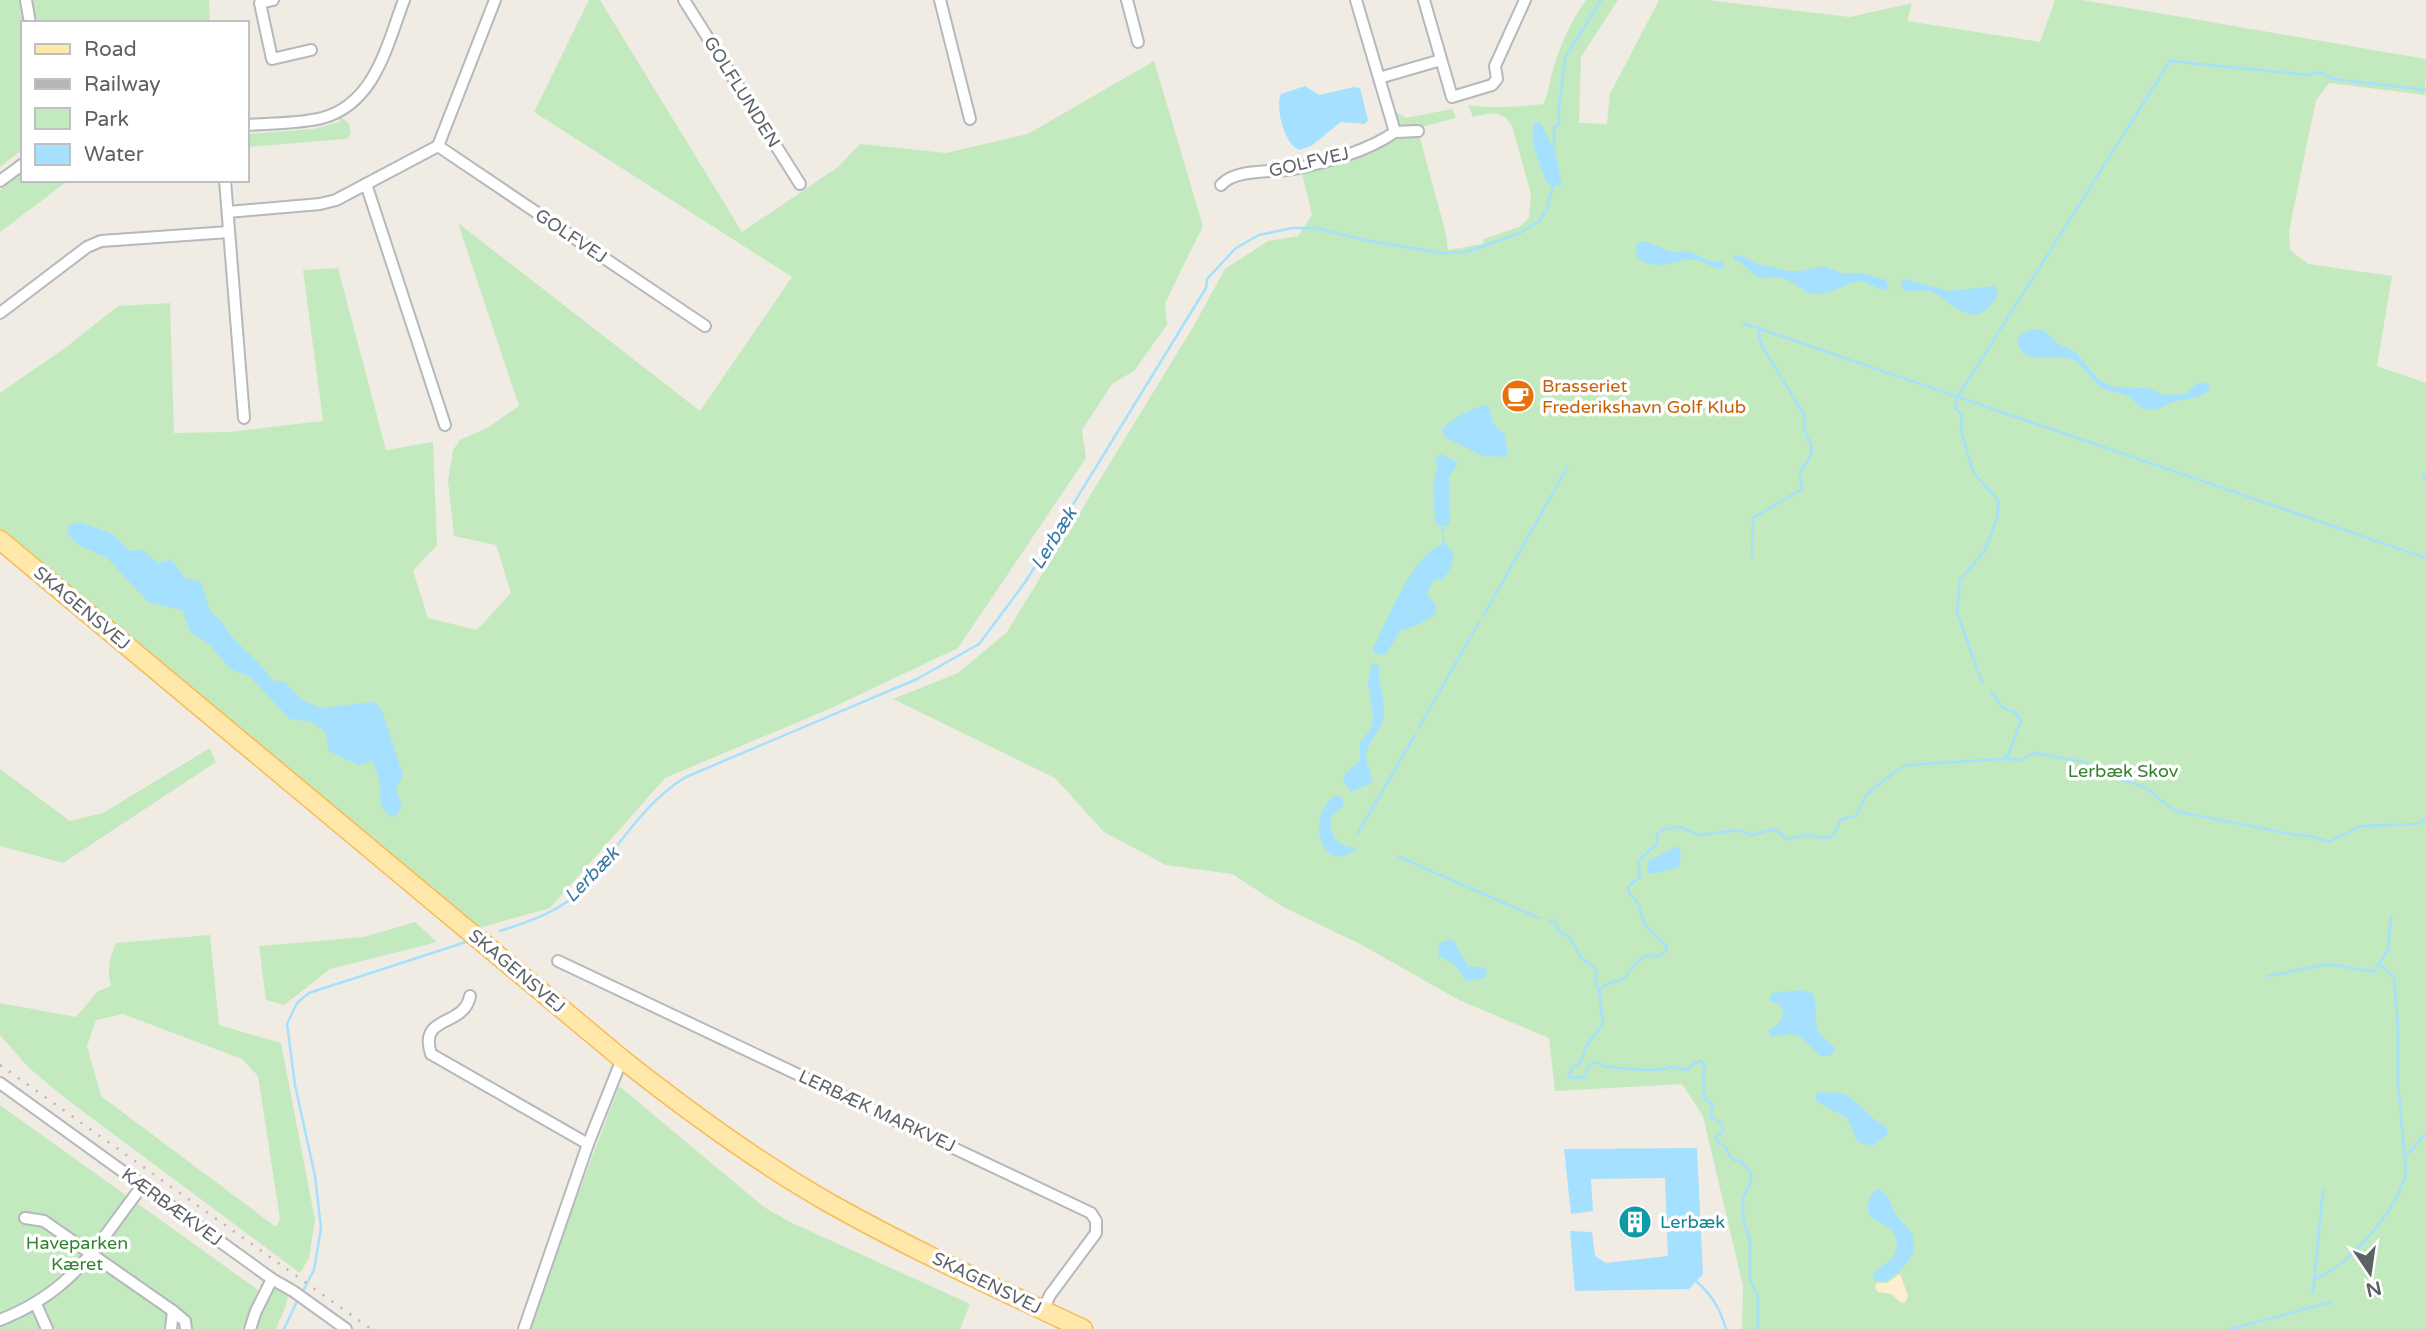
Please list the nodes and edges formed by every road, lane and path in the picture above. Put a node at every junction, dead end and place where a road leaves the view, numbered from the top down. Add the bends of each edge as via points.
1 (26, 0) edge
2 (273, 0) edge
3 (404, 0) edge
4 (495, 0) edge
5 (684, 0) edge
6 (940, 0) edge
7 (1127, 0) edge
8 (1356, 0) edge
9 (1423, 0) edge
10 (1525, 0) edge
11 (30, 21) edge
12 (1138, 42) dead end
13 (311, 50) dead end
14 (1441, 60) junction
15 (1379, 78) junction
16 (970, 119) dead end
17 (248, 125) edge
18 (1418, 131) dead end
19 (1395, 132) junction
20 (438, 146) junction
21 (21, 165) edge
22 (0, 181) edge
23 (225, 182) edge
24 (366, 184) junction
25 (800, 184) dead end
26 (1221, 185) dead end
27 (228, 212) junction
28 (229, 232) junction
29 (0, 313) edge
30 (705, 326) dead end
31 (244, 418) dead end
32 (445, 425) dead end
33 (0, 540) edge
34 (558, 961) dead end
35 (470, 996) dead end
36 (622, 1059) junction
37 (0, 1083) edge
38 (588, 1144) junction
39 (142, 1186) junction
40 (25, 1218) dead end
41 (91, 1254) junction
42 (272, 1279) junction
43 (36, 1304) junction
44 (1043, 1310) junction
45 (173, 1311) junction
46 (0, 1320) edge
47 (47, 1329) edge
48 (172, 1329) edge
49 (186, 1329) edge
50 (250, 1329) edge
51 (346, 1329) edge
52 (524, 1329) edge
53 (1083, 1329) edge

1 - 11 street
2 - 13 street via 260,3 272,60
3 - 17 street via 376,72 349,105 308,121
4 - 20 street
5 - 25 street, GOLFLUNDEN
6 - 16 street
7 - 12 street
8 - 15 street
9 - 14 street
10 - 14 street via 1495,66 1497,79 1492,85 1452,97
14 - 15 street
15 - 19 street
18 - 19 street, GOLFVEJ
19 - 26 street, GOLFVEJ via 1357,151 1295,168 1227,178
20 - 24 street
20 - 30 street, GOLFVEJ
21 - 22 street
23 - 27 street
24 - 27 street via 320,204
24 - 32 street
27 - 28 street
28 - 29 street via 100,242
28 - 31 street
33 - 36 main road, SKAGENSVEJ
34 - 44 street, LERBÆK MARKVEJ via 1091,1213 1096,1233
35 - 38 street via 457,1016 430,1031 431,1054
36 - 38 street
36 - 44 main road, SKAGENSVEJ via 728,1139 820,1197
37 - 39 street, KÆRBÆKVEJ
38 - 52 street
39 - 41 street
39 - 42 street, KÆRBÆKVEJ
40 - 41 street via 44,1221
41 - 43 street
41 - 45 street
42 - 50 street
42 - 51 street, KÆRBÆKVEJ
43 - 46 street
43 - 47 street
44 - 53 main road, SKAGENSVEJ
45 - 48 street
45 - 49 street via 185,1321

